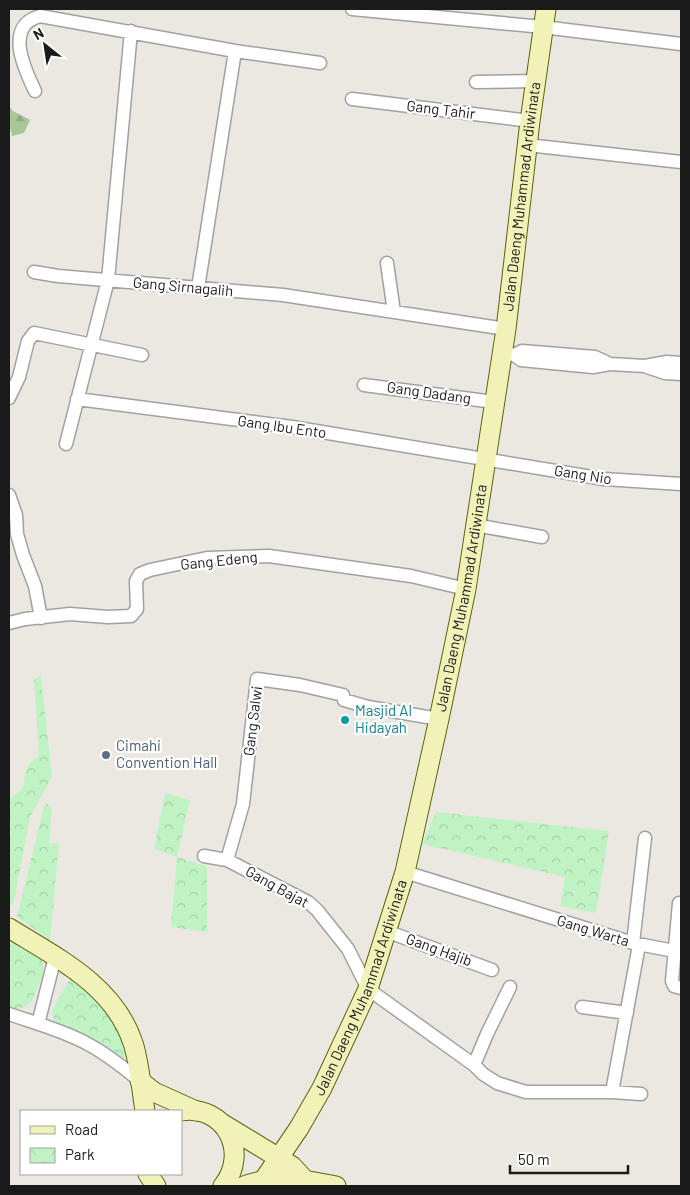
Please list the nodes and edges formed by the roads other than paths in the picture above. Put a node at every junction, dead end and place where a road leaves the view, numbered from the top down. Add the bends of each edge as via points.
1 (352, 9) edge
2 (544, 18) edge
3 (131, 31) junction
4 (681, 44) edge
5 (235, 51) junction
6 (320, 63) dead end
7 (476, 82) dead end
8 (530, 82) junction
9 (35, 90) dead end
10 (352, 99) dead end
11 (530, 121) junction
12 (527, 145) junction
13 (681, 162) edge
14 (387, 263) dead end
15 (34, 272) dead end
16 (108, 280) junction
17 (198, 288) junction
18 (394, 312) junction
19 (506, 329) junction
20 (92, 345) junction
21 (508, 354) junction
22 (142, 355) dead end
23 (681, 363) edge
24 (646, 366) junction
25 (681, 374) edge
26 (364, 385) dead end
27 (9, 398) edge
28 (77, 399) junction
29 (494, 402) junction
30 (66, 444) dead end
31 (485, 458) junction
32 (681, 484) edge
33 (9, 495) edge
34 (475, 525) junction
35 (542, 537) dead end
36 (466, 589) junction
37 (41, 618) junction
38 (9, 623) edge
39 (439, 720) junction
40 (645, 838) dead end
41 (204, 856) dead end
42 (227, 860) junction
43 (405, 872) junction
44 (679, 903) dead end
45 (9, 928) edge
46 (386, 931) junction
47 (636, 944) junction
48 (674, 951) junction
49 (56, 957) junction
50 (492, 970) dead end
51 (368, 988) junction
52 (510, 988) dead end
53 (681, 988) edge
54 (582, 1007) dead end
55 (627, 1013) junction
56 (9, 1014) edge
57 (38, 1024) junction
58 (474, 1065) junction
59 (140, 1080) junction
60 (612, 1092) junction
61 (641, 1094) dead end
62 (145, 1110) edge
63 (189, 1111) edge
64 (221, 1123) junction
65 (279, 1158) junction
66 (149, 1175) edge
67 (304, 1179) junction
68 (263, 1181) junction
69 (156, 1186) edge
70 (223, 1186) edge
71 (244, 1186) edge
72 (336, 1186) edge

1 - 2 street
2 - 4 street
2 - 8 main road, Jalan Daeng Muhammad Ardiwinata
3 - 5 street
3 - 9 street via 40,16 26,22 19,42
3 - 16 street
5 - 6 street
5 - 17 street
7 - 8 street
8 - 11 main road, Jalan Daeng Muhammad Ardiwinata
10 - 11 street, Gang Tahir
11 - 12 main road, Jalan Daeng Muhammad Ardiwinata
12 - 13 street
12 - 19 main road, Jalan Daeng Muhammad Ardiwinata
14 - 18 street
15 - 16 street, Gang Sirnagalih
16 - 17 street, Gang Sirnagalih
16 - 20 street
17 - 18 street, Gang Sirnagalih via 283,295
18 - 19 street, Gang Sirnagalih
19 - 21 main road, Jalan Daeng Muhammad Ardiwinata
20 - 22 street
20 - 27 street via 34,333 28,341 19,378
20 - 28 street
21 - 24 street via 521,360 594,367 610,364
21 - 29 main road, Jalan Daeng Muhammad Ardiwinata
23 - 24 street
24 - 25 street via 665,373
26 - 29 street, Gang Dadang
28 - 30 street
28 - 31 street, Gang Ibu Ento via 292,427
29 - 31 main road, Jalan Daeng Muhammad Ardiwinata
31 - 32 street, Gang Nio via 604,479
31 - 34 main road, Jalan Daeng Muhammad Ardiwinata
33 - 37 street
34 - 35 street
34 - 36 main road, Jalan Daeng Muhammad Ardiwinata
36 - 37 street, Gang Edeng via 411,576 269,556 207,558 140,574 136,581 137,609 131,616 70,614
36 - 39 main road, Jalan Daeng Muhammad Ardiwinata
37 - 38 street, Gang Edeng
39 - 42 street, Gang Salwi via 368,707 344,700 343,695 300,685 257,679 243,804
39 - 43 main road, Jalan Daeng Muhammad Ardiwinata
40 - 47 street
41 - 42 street, Gang Bajat
42 - 51 street, Gang Bajat via 288,890 317,910 348,949
43 - 46 main road, Jalan Daeng Muhammad Ardiwinata
43 - 47 street, Gang Warta
44 - 48 street
45 - 49 main road
46 - 50 street, Gang Hajib
46 - 51 main road, Jalan Daeng Muhammad Ardiwinata
47 - 48 street
47 - 55 street, Gang Warta
48 - 53 street via 672,981 674,986
49 - 57 street
49 - 59 main road via 97,987 114,1006 134,1044
51 - 58 street
51 - 65 main road, Jalan Daeng Muhammad Ardiwinata via 322,1088
52 - 58 street
54 - 55 street
55 - 60 street, Gang Warta
56 - 57 street
57 - 59 street via 86,1043
58 - 60 street via 497,1083 526,1092
59 - 62 main road
59 - 63 main road via 154,1092
60 - 61 street
63 - 64 main road via 210,1115
64 - 65 main road
64 - 70 main road via 235,1148 235,1163
65 - 67 main road
65 - 68 main road, Jalan Daeng Muhammad Ardiwinata
66 - 69 main road
67 - 68 main road
67 - 72 main road
68 - 71 main road

